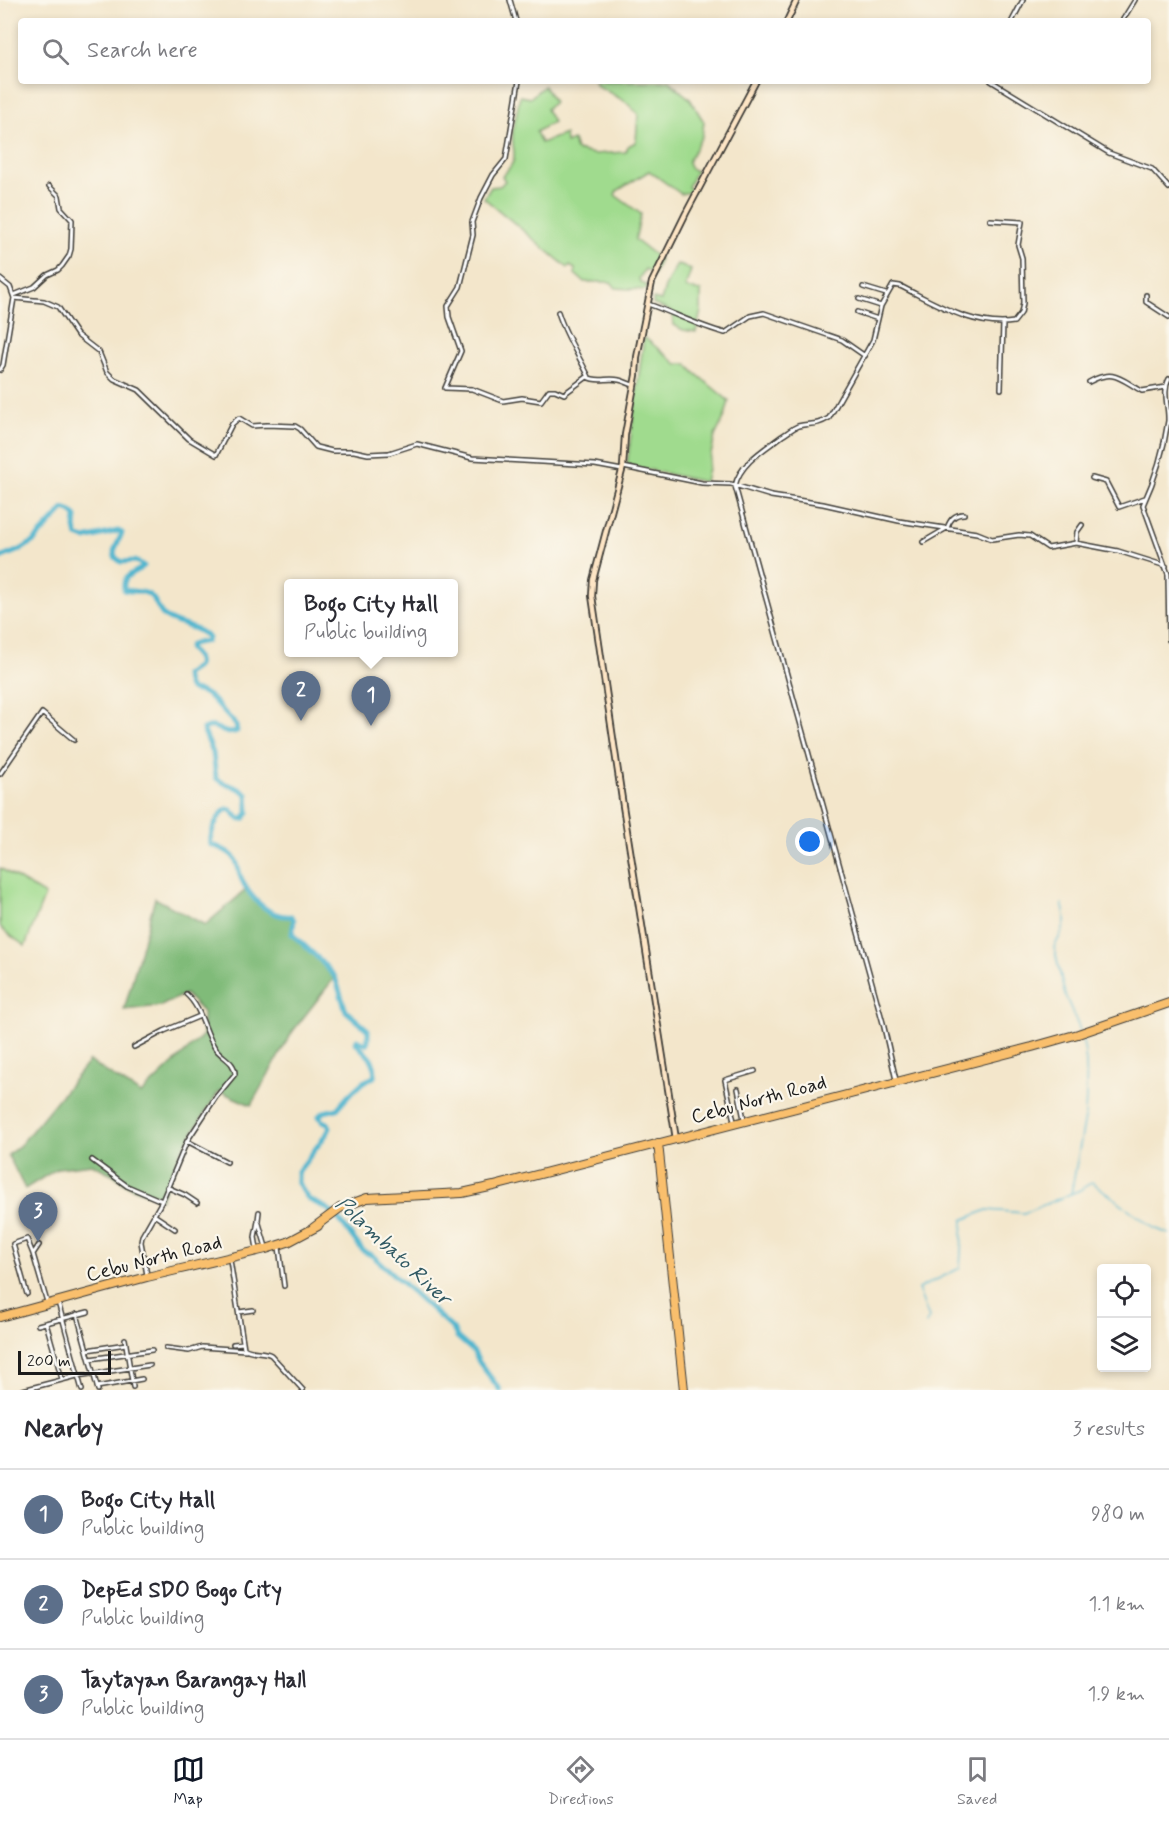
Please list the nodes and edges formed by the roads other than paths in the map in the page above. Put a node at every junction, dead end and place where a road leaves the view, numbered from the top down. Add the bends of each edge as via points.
1 (510, 0) edge
2 (797, 0) edge
3 (1023, 0) edge
4 (1135, 0) edge
5 (515, 18) edge
6 (788, 18) edge
7 (1014, 18) edge
8 (1124, 18) edge
9 (518, 84) edge
10 (754, 84) edge
11 (996, 84) edge
12 (49, 186) dead end
13 (1169, 188) edge
14 (990, 220) dead end
15 (0, 279) edge
16 (863, 287) dead end
17 (886, 294) junction
18 (1146, 295) dead end
19 (14, 296) junction
20 (859, 299) dead end
21 (648, 304) junction
22 (880, 306) junction
23 (558, 312) dead end
24 (857, 312) dead end
25 (1169, 317) edge
26 (878, 319) junction
27 (1003, 323) junction
28 (869, 348) junction
29 (860, 352) junction
30 (2, 356) edge
31 (865, 356) junction
32 (0, 370) edge
33 (1169, 379) edge
34 (590, 380) junction
35 (1089, 382) dead end
36 (634, 385) junction
37 (1001, 389) dead end
38 (1167, 390) edge
39 (623, 468) junction
40 (1092, 478) dead end
41 (735, 486) junction
42 (1146, 497) junction
43 (964, 514) dead end
44 (1082, 525) dead end
45 (947, 528) junction
46 (924, 542) dead end
47 (1076, 543) junction
48 (1166, 566) junction
49 (1169, 640) edge
50 (74, 740) dead end
51 (0, 774) edge
52 (186, 994) dead end
53 (1169, 1003) edge
54 (201, 1016) junction
55 (135, 1047) dead end
56 (755, 1071) dead end
57 (897, 1081) junction
58 (738, 1089) dead end
59 (745, 1121) junction
60 (734, 1123) junction
61 (676, 1138) junction
62 (187, 1141) junction
63 (658, 1143) junction
64 (92, 1160) dead end
65 (227, 1162) dead end
66 (167, 1187) junction
67 (162, 1201) junction
68 (197, 1203) dead end
69 (259, 1212) dead end
70 (154, 1215) junction
71 (258, 1220) junction
72 (175, 1229) dead end
73 (39, 1245) dead end
74 (279, 1245) junction
75 (266, 1249) junction
76 (257, 1251) junction
77 (33, 1254) junction
78 (230, 1258) junction
79 (147, 1277) junction
80 (284, 1286) dead end
81 (27, 1294) dead end
82 (57, 1301) junction
83 (48, 1304) junction
84 (253, 1310) dead end
85 (88, 1312) dead end
86 (239, 1312) junction
87 (77, 1314) junction
88 (0, 1317) edge
89 (62, 1318) junction
90 (46, 1323) junction
91 (38, 1325) dead end
92 (125, 1339) dead end
93 (243, 1343) junction
94 (126, 1344) junction
95 (233, 1344) dead end
96 (166, 1348) dead end
97 (87, 1350) junction
98 (152, 1350) dead end
99 (246, 1350) junction
100 (127, 1354) junction
101 (90, 1359) junction
102 (150, 1365) dead end
103 (130, 1368) junction
104 (93, 1374) junction
105 (77, 1376) junction
106 (62, 1379) junction
107 (142, 1379) dead end
108 (132, 1381) junction
109 (133, 1387) dead end
110 (41, 1388) edge
111 (98, 1388) edge
112 (23, 1390) edge
113 (82, 1390) edge
114 (303, 1390) edge
115 (684, 1390) edge

1 - 5 street
2 - 6 street
3 - 7 street
4 - 8 street
9 - 34 street via 506,159 492,175 481,198 472,222 473,235 460,287 448,306 461,351 445,387 472,389 503,401 541,401 549,390 564,394 587,377
10 - 21 street via 664,256 652,282
11 - 13 street via 1109,153 1152,169
12 - 19 street via 72,220 69,256 58,270
14 - 27 street via 1022,222 1018,245 1023,303 1014,322
15 - 19 street
16 - 17 street
17 - 22 street
17 - 27 street via 892,285 900,286 957,314
18 - 25 street via 1146,302
19 - 30 street
19 - 39 street via 58,307 77,335 99,352 114,379 139,390 189,439 216,455 239,418 252,426 295,426 316,447 332,451 390,453 417,444 472,458
20 - 22 street
21 - 29 street via 725,333 750,316 764,313 842,340
21 - 36 street
22 - 26 street
23 - 34 street
24 - 26 street
26 - 28 street
27 - 37 street
28 - 29 street
28 - 31 street
29 - 31 street
30 - 32 street
31 - 41 street via 829,418 819,424 797,426 774,442 751,459
33 - 38 street
34 - 36 street via 617,379
35 - 38 street via 1103,376 1118,376 1142,391
36 - 39 street
38 - 42 street via 1168,421
39 - 41 street
39 - 61 street via 593,580 593,609
40 - 42 street via 1106,482 1119,507
41 - 45 street
41 - 57 street
42 - 48 street via 1144,509
43 - 45 street via 955,516
44 - 47 street
45 - 46 street
45 - 47 street via 992,539 1030,536 1044,548
47 - 48 street
48 - 49 street
50 - 51 street via 42,713
52 - 54 street
53 - 57 highway, Cebu North Road via 1066,1038
54 - 55 street
54 - 62 street via 215,1048 232,1064 235,1074
56 - 60 street via 724,1080
57 - 59 highway, Cebu North Road
58 - 59 street
59 - 60 highway, Cebu North Road
60 - 61 highway, Cebu North Road
61 - 63 highway, Cebu North Road
62 - 65 street
62 - 66 street
63 - 74 highway, Cebu North Road via 476,1191 376,1197 353,1203
63 - 115 highway
64 - 67 street via 126,1186
66 - 67 street
66 - 68 street
67 - 70 street
69 - 71 street
70 - 72 street
70 - 79 street via 140,1239
71 - 75 street
71 - 76 street
73 - 77 street
74 - 75 highway, Cebu North Road
74 - 80 street
75 - 76 highway, Cebu North Road
76 - 78 highway, Cebu North Road
77 - 81 street via 27,1239 13,1244
77 - 83 street
78 - 79 highway, Cebu North Road
78 - 86 street
79 - 82 highway, Cebu North Road
82 - 83 highway, Cebu North Road
82 - 89 street
83 - 88 highway, Cebu North Road
84 - 86 street
85 - 87 street
86 - 93 street
87 - 89 street
87 - 97 street
89 - 90 street
89 - 105 street
90 - 91 street
90 - 106 street
92 - 94 street
93 - 95 street
93 - 99 street
94 - 97 street
94 - 100 street
96 - 99 street
97 - 101 street
98 - 100 street
99 - 114 street via 271,1355
100 - 101 street
100 - 103 street
101 - 104 street
102 - 103 street
103 - 104 street
103 - 108 street
104 - 105 street
104 - 111 street
105 - 106 street
105 - 113 street
106 - 110 street
107 - 108 street
108 - 109 street
108 - 111 street
110 - 112 street

